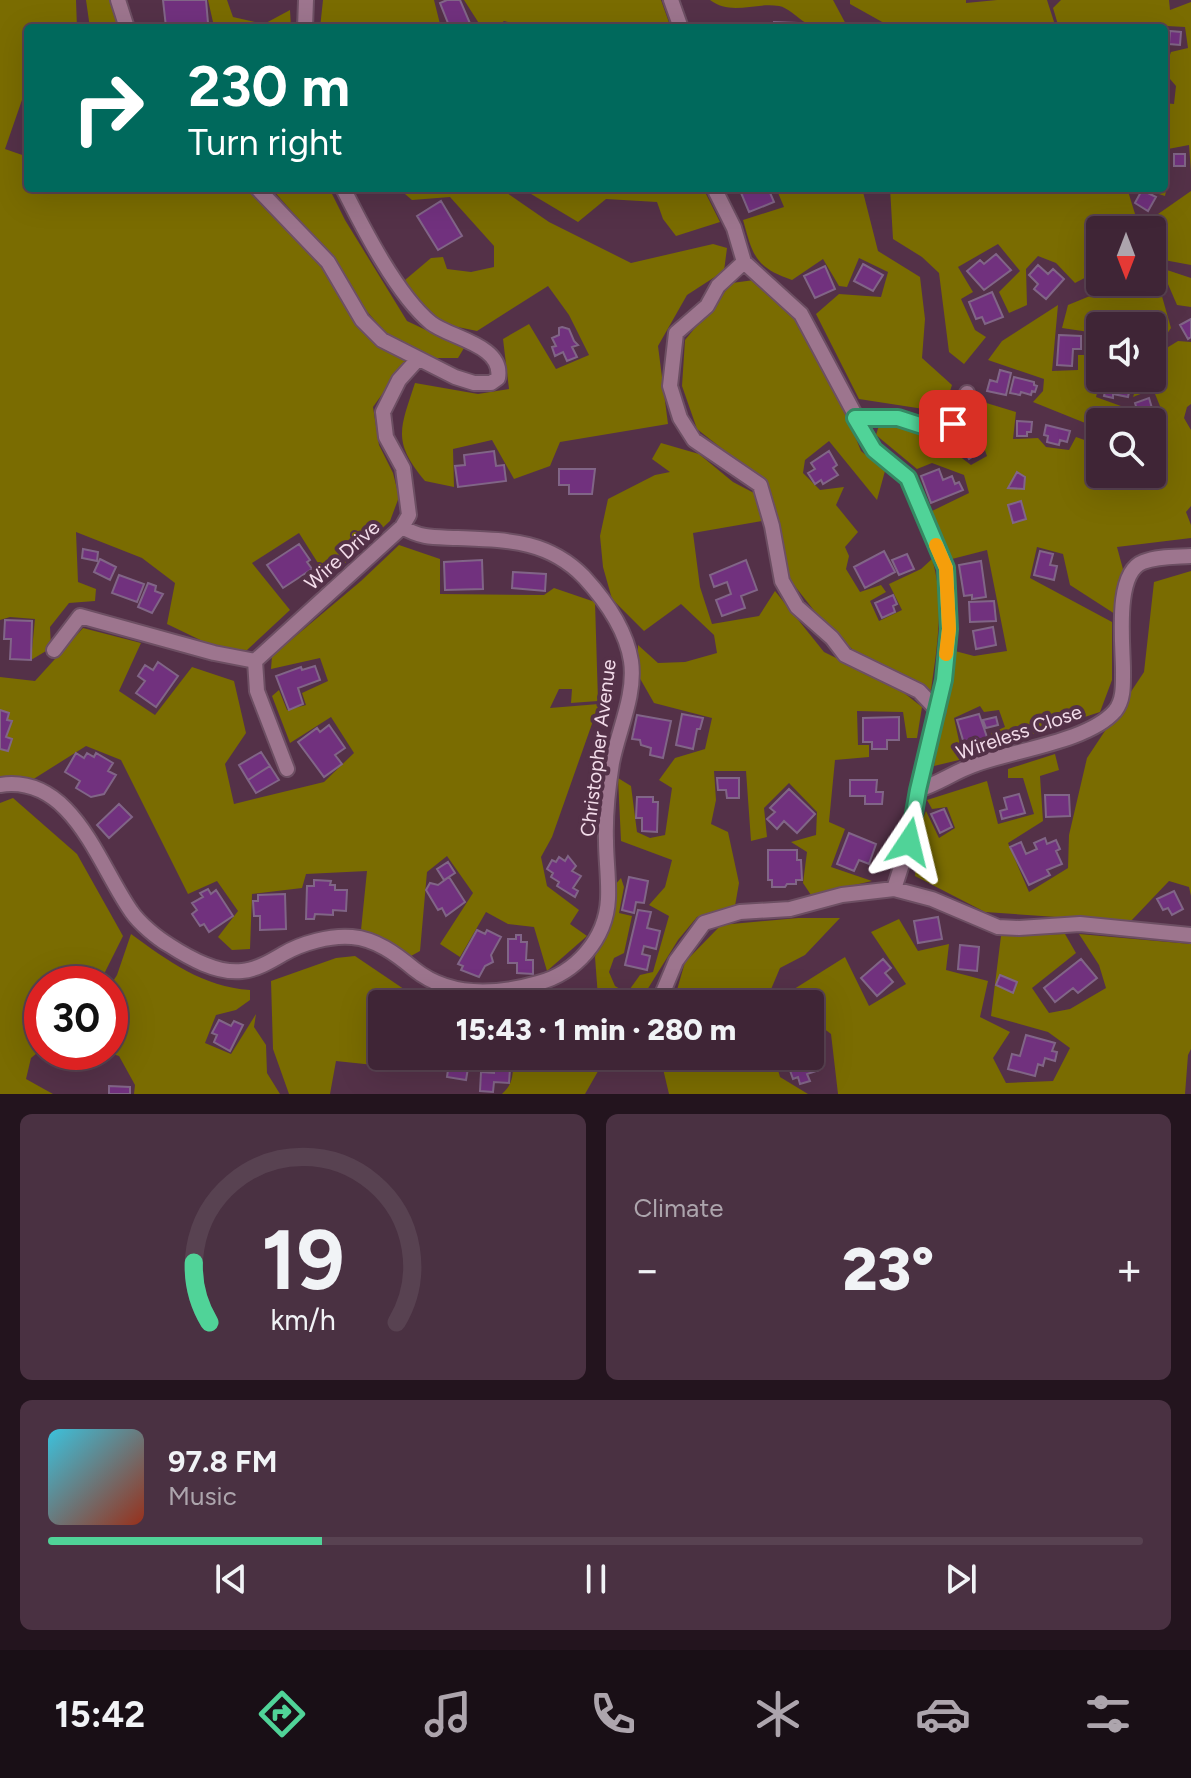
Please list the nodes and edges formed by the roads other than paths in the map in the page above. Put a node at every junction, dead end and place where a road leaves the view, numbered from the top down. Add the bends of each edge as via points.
1 (118, 0) edge
2 (306, 0) edge
3 (671, 0) edge
4 (126, 24) edge
5 (305, 24) edge
6 (680, 24) edge
7 (261, 192) edge
8 (345, 192) edge
9 (716, 192) edge
10 (744, 262) junction
11 (418, 359) junction
12 (967, 393) dead end
13 (855, 418) junction
14 (402, 527) junction
15 (1191, 556) edge
16 (54, 650) dead end
17 (255, 661) junction
18 (938, 711) junction
19 (287, 769) dead end
20 (0, 785) edge
21 (918, 790) junction
22 (894, 889) junction
23 (1191, 935) edge
24 (664, 990) edge

1 - 4 street
2 - 5 street
3 - 6 street
7 - 11 street via 328,262 362,320 382,340
8 - 11 street via 405,298 433,324 488,353 497,362 498,378 483,385
9 - 10 street
10 - 13 street via 801,314
10 - 18 street via 676,333 670,386 680,418 694,440 760,485 782,581 797,607 845,655 919,691
11 - 14 street, Wire Drive via 399,380 383,412 386,437 403,468 409,515
12 - 13 street via 953,424 941,432 898,418
13 - 18 street via 874,450 908,478 946,568 949,629
14 - 17 street, Wire Drive
14 - 20 street, Christopher Avenue via 419,536 539,546 582,575 607,604 627,643 628,692 606,818 608,903 586,954 560,975 534,985 459,991 426,977 372,941 341,936 241,972 211,967 167,944 133,914 53,795 36,787
15 - 21 street, Wireless Close via 1140,563 1129,573 1123,596 1122,694 1117,709 1100,724 972,766
16 - 17 street via 80,616
17 - 19 street via 257,691
18 - 21 street
21 - 22 street
22 - 23 street via 998,927 1080,924
22 - 24 street via 790,909 740,912 704,923 676,961

